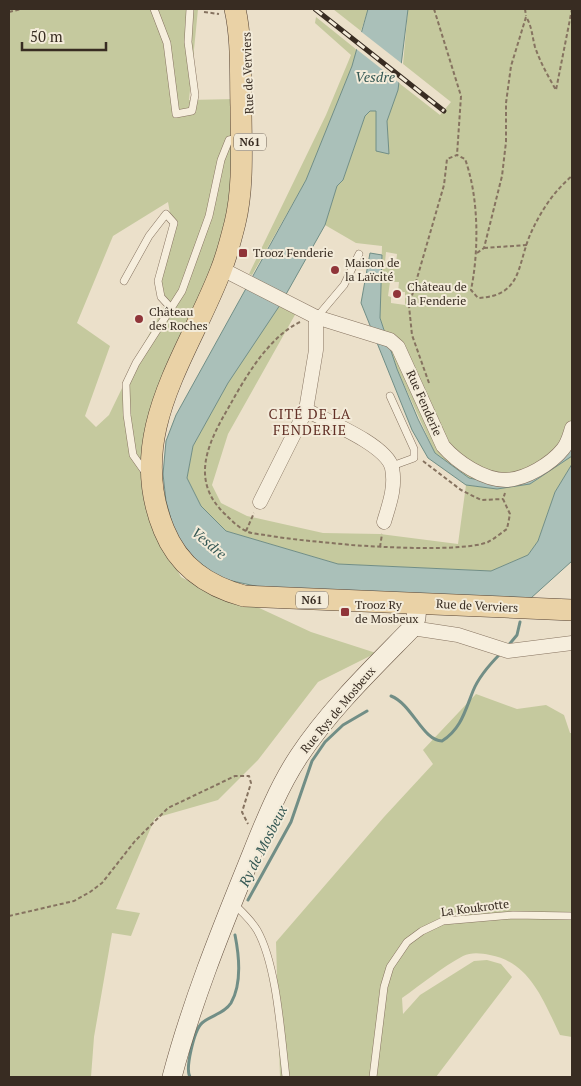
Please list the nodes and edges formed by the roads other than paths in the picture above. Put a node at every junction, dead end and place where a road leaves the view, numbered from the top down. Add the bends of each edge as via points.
1 (154, 9) edge
2 (190, 9) edge
3 (248, 9) edge
4 (228, 12) edge
5 (241, 137) junction
6 (359, 254) dead end
7 (232, 274) junction
8 (124, 281) dead end
9 (172, 309) junction
10 (316, 317) junction
11 (390, 396) dead end
12 (306, 410) junction
13 (572, 428) edge
14 (392, 466) junction
15 (150, 480) junction
16 (260, 502) road end
17 (384, 522) dead end
18 (417, 604) junction
19 (572, 610) edge
20 (412, 628) junction
21 (572, 643) edge
22 (232, 902) junction
23 (572, 916) edge
24 (172, 1077) edge
25 (286, 1077) edge
26 (372, 1077) edge

1 - 2 lane via 167,43 176,114 192,112 195,96 188,42
3 - 7 main road, Rue de Verviers / N61 via 250,181 244,226
4 - 5 main road, Rue de Verviers / N61 via 239,47
5 - 7 main road, Rue de Verviers / N61
5 - 9 lane via 229,140 221,160 209,216 182,291
6 - 10 lane via 344,285
7 - 10 street, Rue Fenderie
7 - 15 main road, Rue de Verviers / N61 via 168,407 153,448
8 - 9 lane via 149,236 166,214 174,223 158,281 161,297
9 - 15 lane via 126,384 133,455
10 - 12 street via 315,358
10 - 13 street, Rue Fenderie via 390,340 398,347 443,446 454,458 478,472 506,480 540,468 564,448
11 - 14 lane via 414,449 414,458
12 - 14 street via 379,449
12 - 16 street
14 - 17 street via 392,495
15 - 18 main road, Rue de Verviers / N61 via 159,518 169,542 180,559 210,584 244,596
18 - 19 main road, Rue de Verviers / N61
18 - 20 main road
20 - 21 street via 458,636 505,650
20 - 22 main road, Rue Rys de Mosbeux via 349,693 299,756 262,828
22 - 24 main road, Rue Rys de Mosbeux via 181,1043
22 - 25 lane via 249,919 263,946 276,994
23 - 26 lane, La Koukrotte via 513,914 443,921 407,942 390,967 384,987

